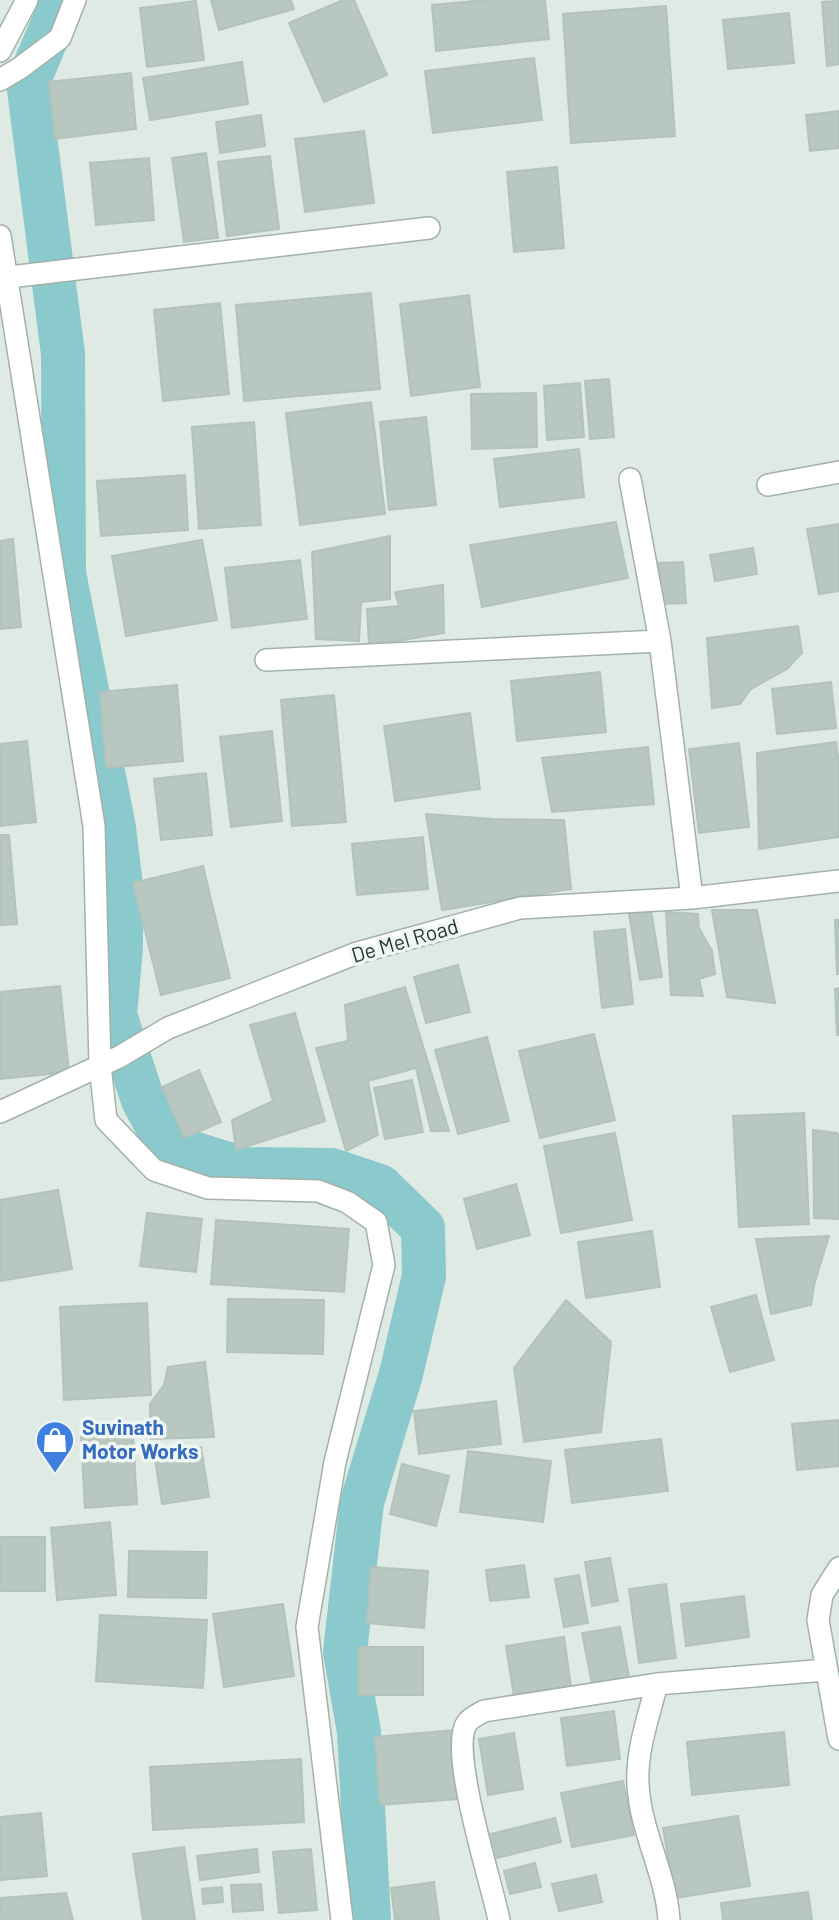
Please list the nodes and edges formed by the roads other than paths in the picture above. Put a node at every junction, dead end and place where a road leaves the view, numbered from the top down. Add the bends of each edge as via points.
1 (27, 0) edge
2 (75, 0) edge
3 (0, 51) edge
4 (0, 80) edge
5 (429, 228) dead end
6 (0, 236) edge
7 (3, 277) edge
8 (839, 472) edge
9 (630, 479) dead end
10 (768, 485) dead end
11 (660, 641) junction
12 (266, 660) dead end
13 (839, 881) edge
14 (692, 898) junction
15 (109, 1061) junction
16 (0, 1112) edge
17 (839, 1568) edge
18 (826, 1670) junction
19 (657, 1684) junction
20 (839, 1739) edge
21 (342, 1920) edge
22 (499, 1920) edge
23 (669, 1920) edge

1 - 3 street
2 - 4 street via 60,38
5 - 7 street
6 - 7 street
7 - 15 street via 94,826
8 - 10 street
9 - 11 street
11 - 12 street
11 - 14 street
13 - 14 street, De Mel Road
14 - 15 street, De Mel Road via 520,908 357,953 168,1028
15 - 16 street, De Mel Road
15 - 21 street via 106,1120 154,1170 208,1188 317,1191 347,1202 376,1222 384,1265 335,1462 307,1627
17 - 18 street via 822,1595 818,1620
18 - 19 street
18 - 20 street
19 - 22 street via 484,1711 467,1722 461,1737 465,1783
19 - 23 street via 637,1782

